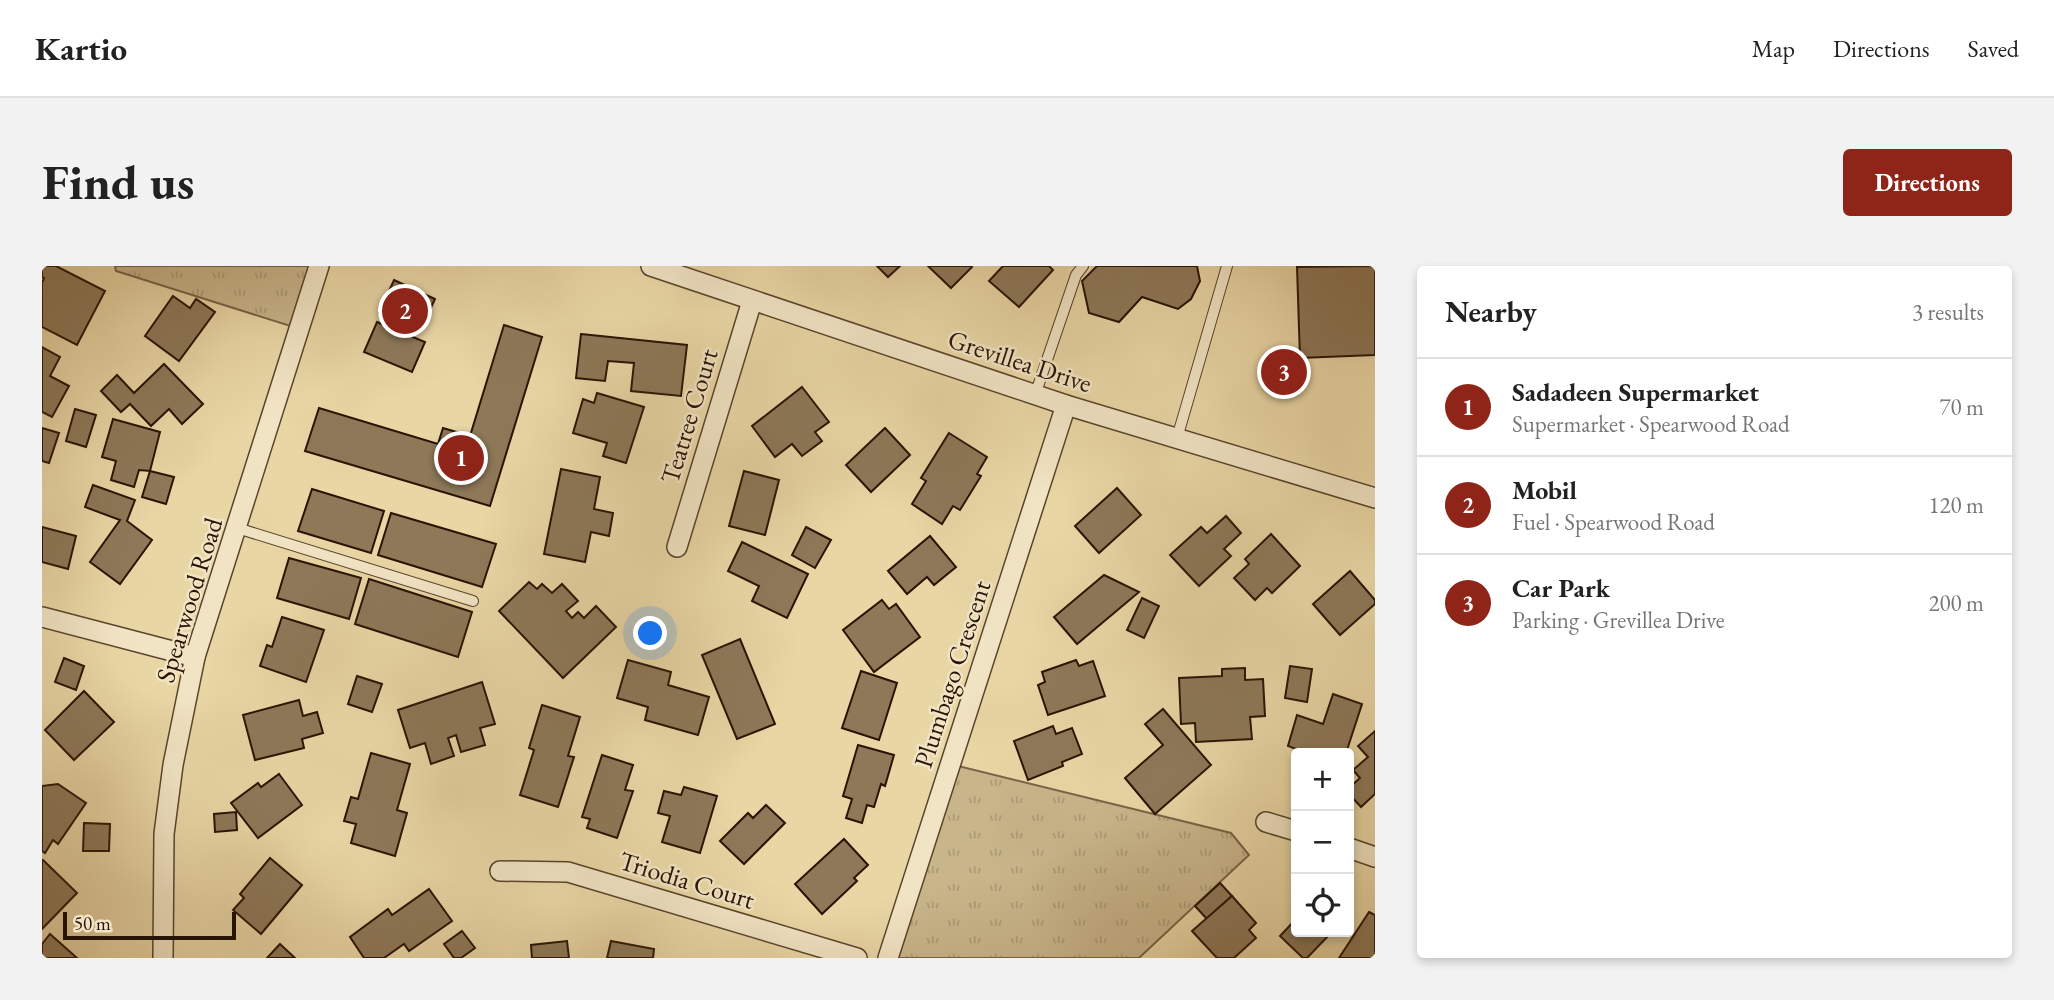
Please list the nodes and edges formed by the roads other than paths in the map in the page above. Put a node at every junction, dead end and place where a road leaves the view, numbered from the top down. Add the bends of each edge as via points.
1 (320, 266) edge
2 (651, 266) edge
3 (1083, 266) edge
4 (1227, 266) edge
5 (752, 301) junction
6 (1034, 395) junction
7 (1066, 405) junction
8 (1177, 438) junction
9 (1375, 498) edge
10 (237, 528) junction
11 (677, 547) dead end
12 (472, 601) dead end
13 (42, 617) edge
14 (195, 657) junction
15 (1266, 822) dead end
16 (1291, 830) edge
17 (1354, 850) edge
18 (1375, 857) edge
19 (500, 871) dead end
20 (163, 958) edge
21 (857, 958) edge
22 (888, 958) edge

1 - 10 street, Spearwood Road
2 - 5 street, Grevillea Drive
3 - 6 lane
4 - 8 lane
5 - 6 street, Grevillea Drive
5 - 11 street, Teatree Court
6 - 7 street, Grevillea Drive
7 - 8 street, Grevillea Drive
7 - 22 street, Plumbago Crescent
8 - 9 street, Grevillea Drive
10 - 12 lane
10 - 14 street, Spearwood Road
13 - 14 street
14 - 20 street, Spearwood Road via 164,834
15 - 16 street
17 - 18 street
19 - 21 street, Triodia Court via 568,872

